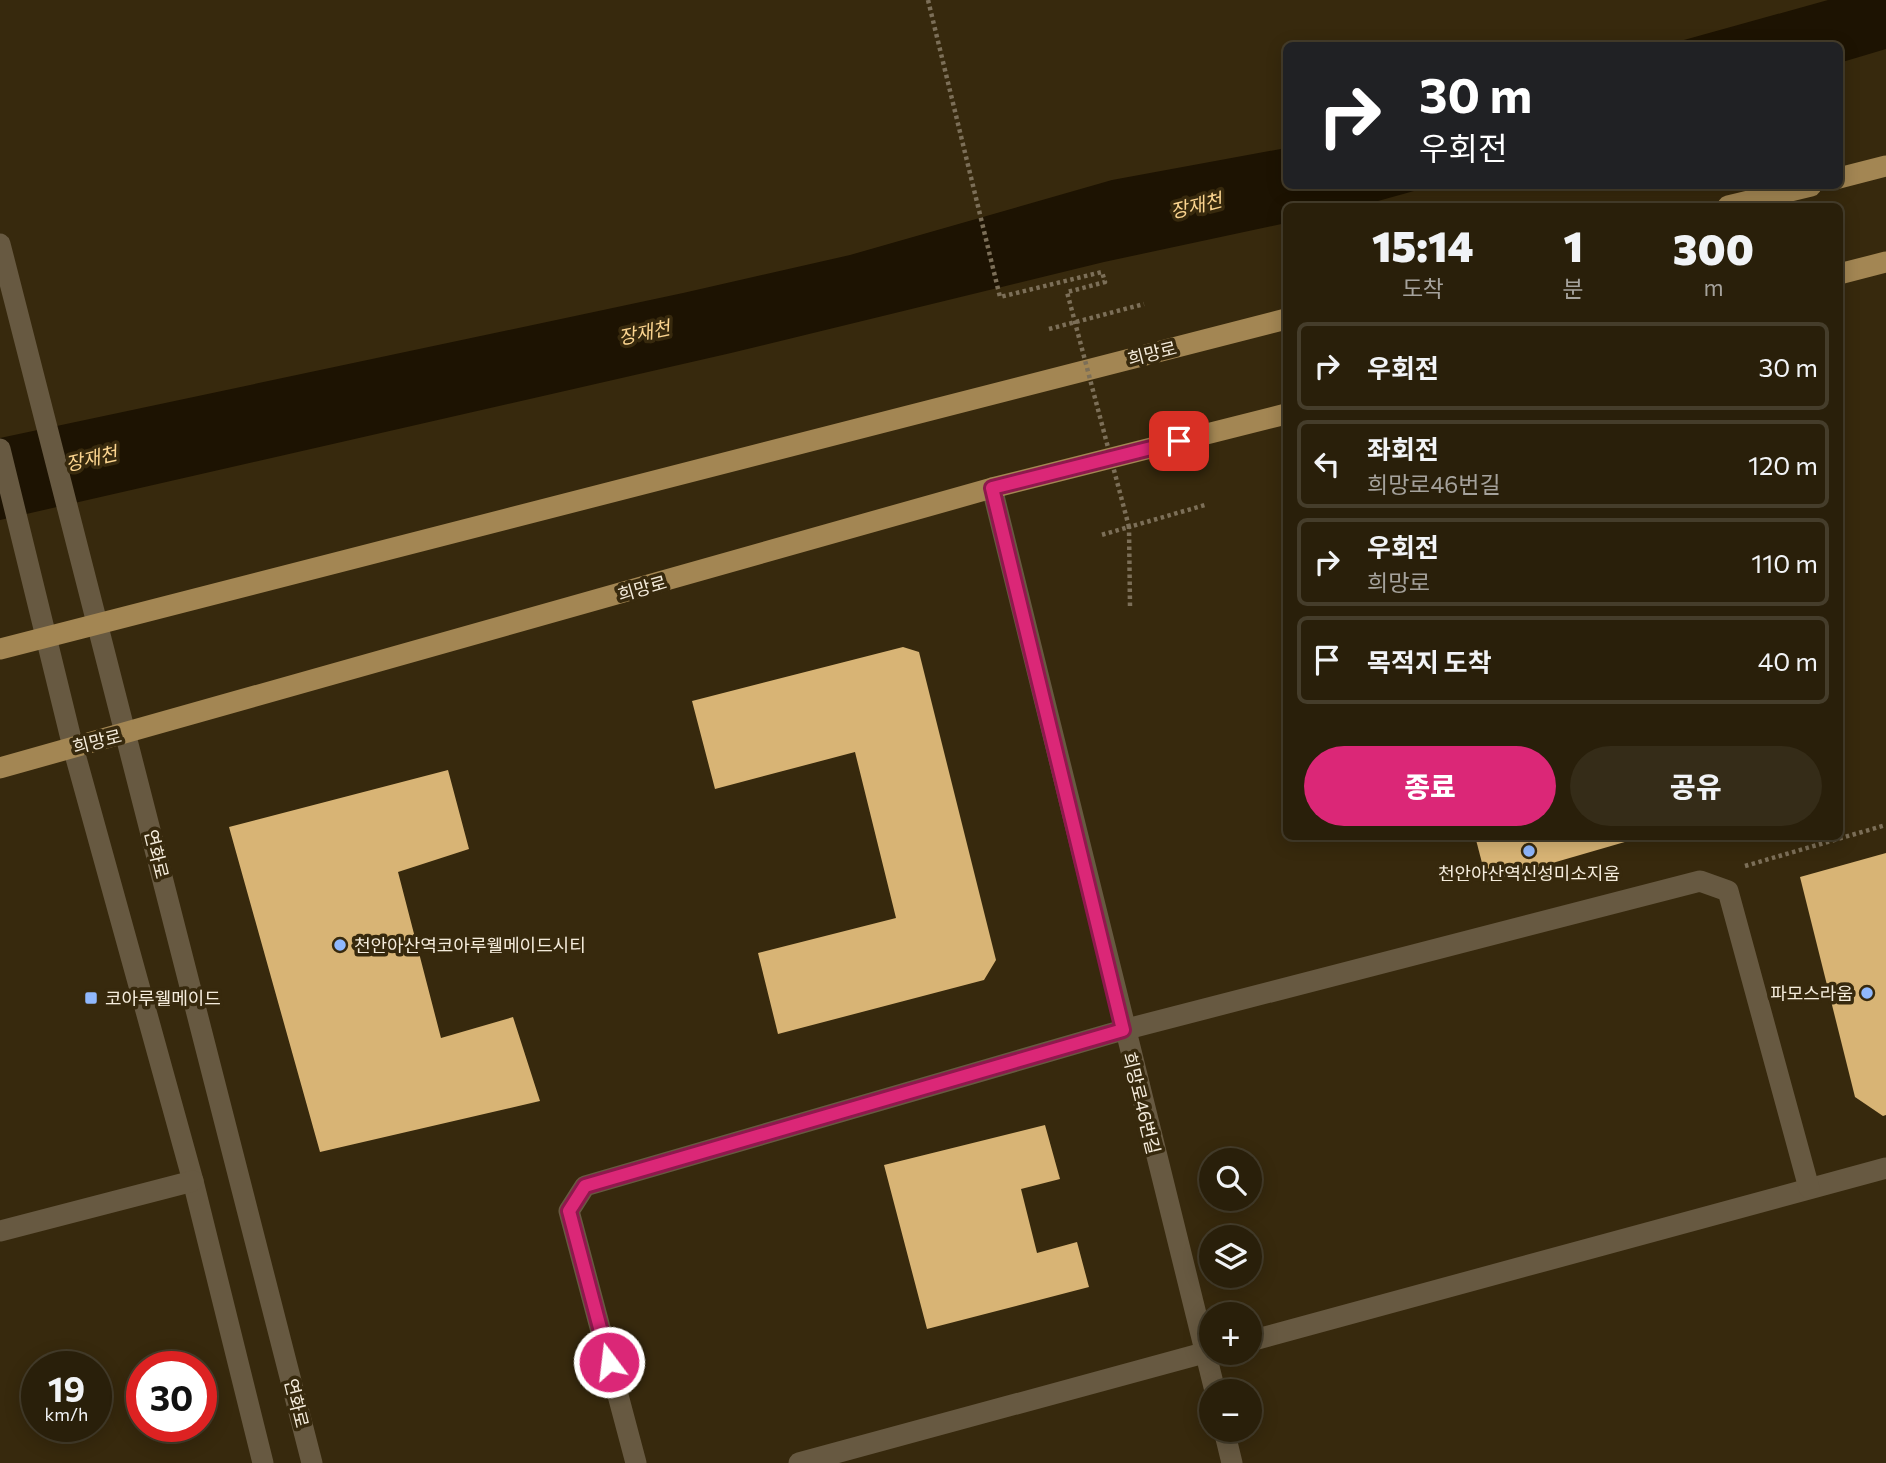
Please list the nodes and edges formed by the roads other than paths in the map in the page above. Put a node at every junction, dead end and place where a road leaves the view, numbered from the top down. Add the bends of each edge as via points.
1 (1886, 166) edge
2 (1843, 177) edge
3 (1799, 189) edge
4 (1740, 203) edge
5 (0, 244) edge
6 (1886, 262) edge
7 (1843, 273) edge
8 (1283, 320) edge
9 (1283, 415) edge
10 (0, 449) edge
11 (992, 488) junction
12 (99, 624) junction
13 (46, 636) junction
14 (0, 649) edge
15 (126, 734) junction
16 (73, 747) junction
17 (0, 768) edge
18 (1123, 1030) junction
19 (1886, 1168) edge
20 (193, 1181) junction
21 (1809, 1188) junction
22 (0, 1231) edge
23 (1199, 1315) edge
24 (1262, 1338) edge
25 (1199, 1355) edge
26 (1227, 1442) edge
27 (263, 1463) edge
28 (312, 1463) edge
29 (636, 1463) edge
30 (799, 1463) edge
31 (1233, 1463) edge

1 - 2 main road
3 - 4 main road
5 - 12 street, 연화로
6 - 7 main road
8 - 12 main road, 희망로
9 - 11 main road, 희망로
10 - 13 street
11 - 15 main road, 희망로
11 - 18 street, 희망로46번길
12 - 13 main road, 희망로
12 - 15 street, 연화로
13 - 14 main road, 희망로
13 - 16 street
15 - 16 main road, 희망로
15 - 28 street, 연화로
16 - 17 main road, 희망로
16 - 20 street
18 - 21 street via 1700,881 1728,891
18 - 23 street, 희망로46번길
18 - 29 street via 585,1186 569,1211
19 - 21 street
20 - 22 street
20 - 27 street
21 - 24 street
25 - 30 street
26 - 31 street

